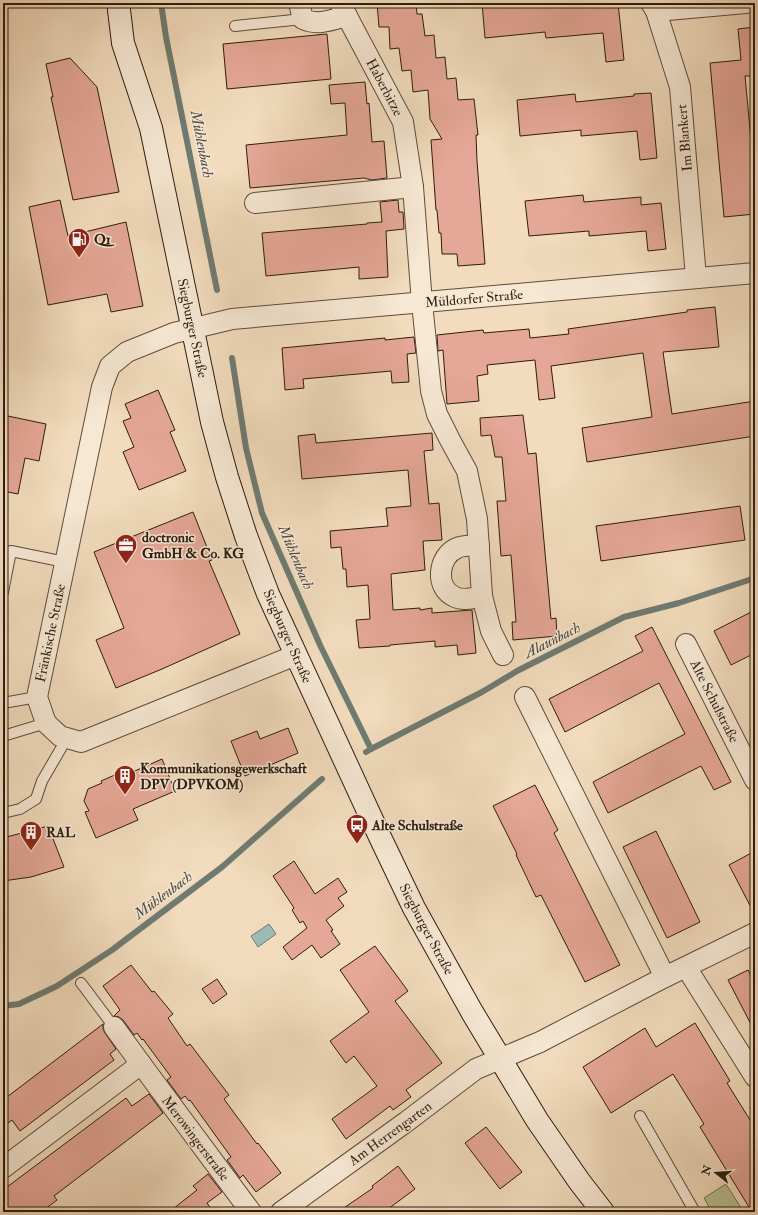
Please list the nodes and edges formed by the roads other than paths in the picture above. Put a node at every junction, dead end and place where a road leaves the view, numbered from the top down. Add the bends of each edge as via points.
1 (119, 3) edge
2 (746, 3) edge
3 (654, 7) edge
4 (343, 10) edge
5 (302, 11) edge
6 (236, 26) dead end
7 (413, 187) junction
8 (255, 203) dead end
9 (755, 273) edge
10 (696, 278) junction
11 (422, 303) junction
12 (193, 328) junction
13 (479, 545) junction
14 (65, 562) junction
15 (3, 592) edge
16 (482, 596) junction
17 (686, 644) dead end
18 (296, 655) junction
19 (503, 655) dead end
20 (525, 696) dead end
21 (37, 697) junction
22 (3, 703) edge
23 (46, 723) junction
24 (3, 736) edge
25 (66, 738) junction
26 (755, 780) edge
27 (3, 813) edge
28 (755, 933) edge
29 (686, 967) junction
30 (665, 978) junction
31 (81, 983) dead end
32 (114, 1027) joint
33 (500, 1058) junction
34 (141, 1064) junction
35 (755, 1077) edge
36 (640, 1116) dead end
37 (3, 1168) edge
38 (251, 1212) edge
39 (281, 1212) edge
40 (603, 1212) edge
41 (695, 1212) edge

1 - 12 main road, Siegburger Straße via 123,43 151,128
2 - 3 street
3 - 10 street, Im Blankert via 680,87
4 - 5 street, Haberbitze via 320,23 310,22
4 - 7 street, Haberbitze via 403,122
5 - 6 lane
7 - 8 street
7 - 11 street, Haberbitze
9 - 10 street, Müldorfer Straße
10 - 11 street, Müldorfer Straße
11 - 12 street, Müldorfer Straße via 232,320
11 - 13 street, Haberbitze via 437,414 468,471
12 - 14 street, Fränkische Straße via 126,352 110,366 102,387
12 - 18 main road, Siegburger Straße via 212,422 227,477 268,594
13 - 16 street, Haberbitze
13 - 16 street via 458,548 447,555 440,576 444,588 455,597 470,599
14 - 15 lane via 11,551
14 - 21 street, Fränkische Straße
16 - 19 street, Haberbitze via 492,631
17 - 26 street, Alte Schulstraße
18 - 25 street, Fränkische Straße via 81,742
18 - 33 main road, Siegburger Straße via 414,908
20 - 30 street
21 - 22 lane
21 - 23 street, Fränkische Straße
23 - 24 lane
23 - 25 street, Fränkische Straße
25 - 27 lane via 42,780 36,799 20,809
28 - 29 street
29 - 30 street
29 - 35 street
30 - 33 street via 540,1042
31 - 32 lane
32 - 34 street, Merowingerstraße
33 - 39 street, Am Herrengarten via 476,1069
33 - 40 main road, Siegburger Straße via 538,1120
34 - 37 street
34 - 38 street, Merowingerstraße
36 - 41 lane

